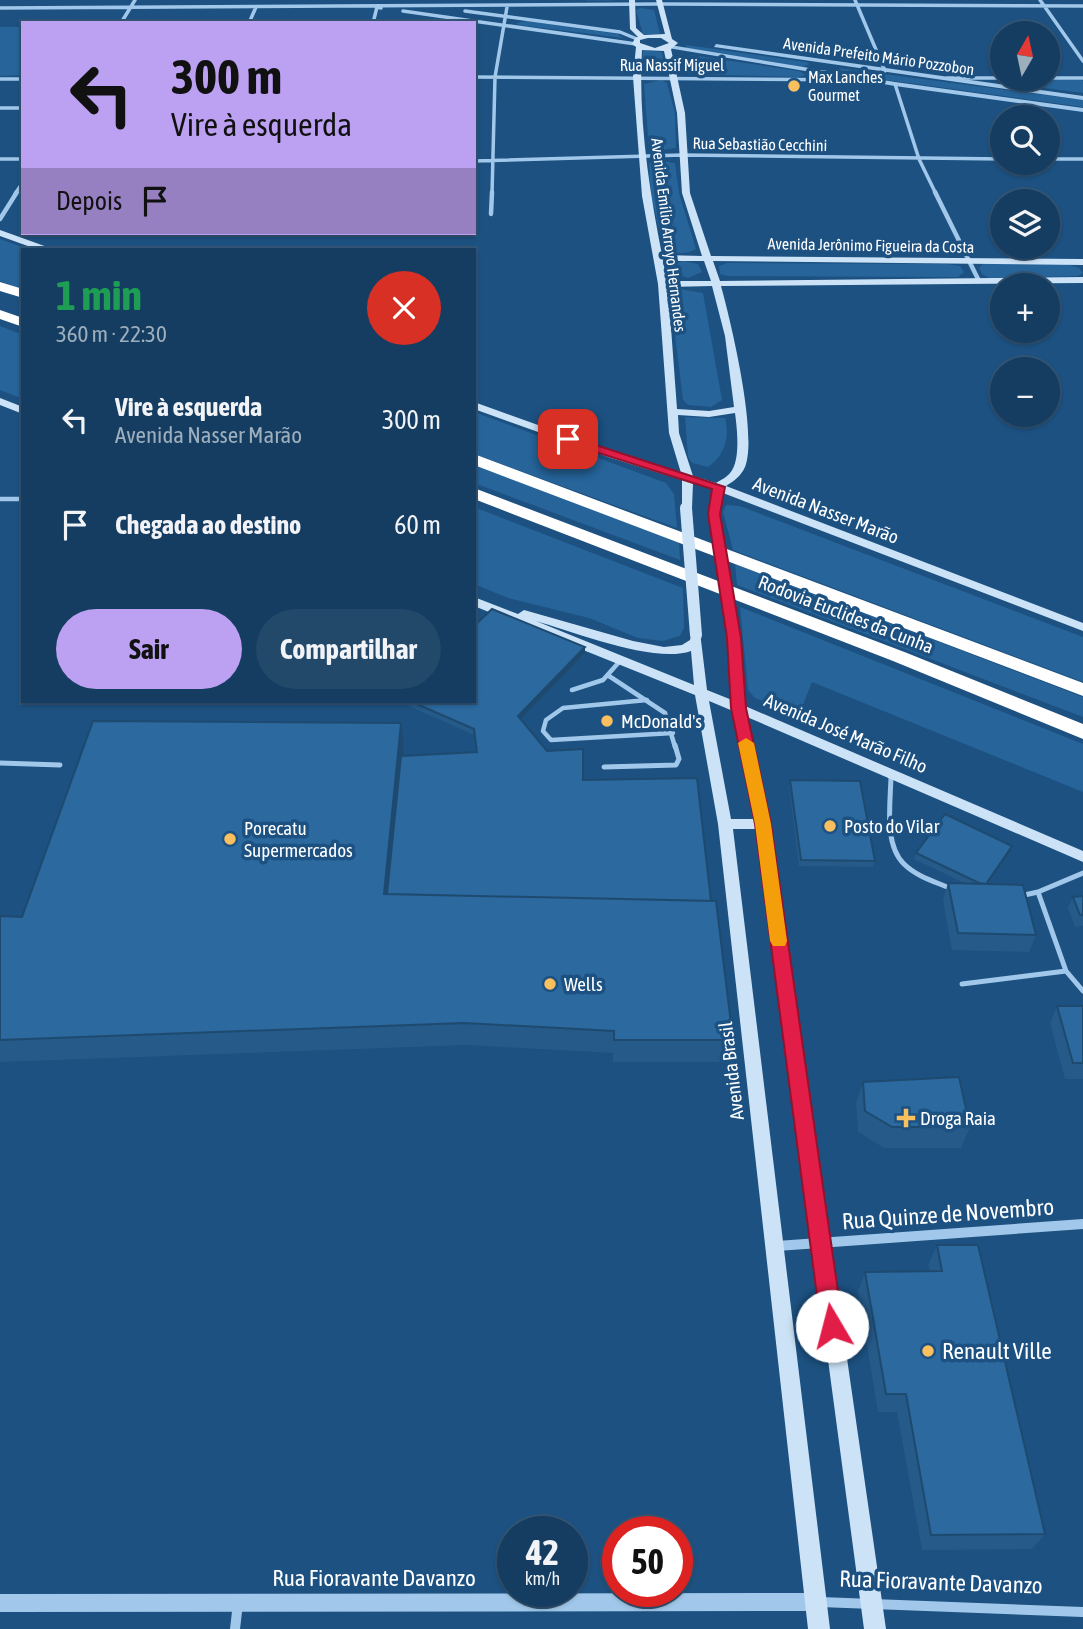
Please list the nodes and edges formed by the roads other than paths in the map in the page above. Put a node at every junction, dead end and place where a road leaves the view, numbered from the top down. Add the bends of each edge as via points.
1 (135, 0) edge
2 (855, 0) edge
3 (1040, 0) edge
4 (632, 2) edge
5 (659, 2) edge
6 (857, 6) junction
7 (1044, 6) junction
8 (1083, 6) edge
9 (131, 7) junction
10 (256, 7) junction
11 (377, 7) junction
12 (443, 7) junction
13 (507, 7) junction
14 (0, 8) edge
15 (504, 17) junction
16 (122, 21) edge
17 (250, 21) edge
18 (374, 21) edge
19 (470, 21) edge
20 (476, 22) edge
21 (503, 26) junction
22 (638, 42) junction
23 (670, 43) junction
24 (1083, 61) edge
25 (826, 64) junction
26 (885, 71) junction
27 (820, 76) junction
28 (476, 77) edge
29 (495, 77) junction
30 (637, 77) junction
31 (674, 77) junction
32 (940, 78) junction
33 (990, 78) edge
34 (1060, 78) edge
35 (1083, 78) edge
36 (0, 79) edge
37 (21, 79) edge
38 (895, 84) junction
39 (1083, 98) edge
40 (0, 108) edge
41 (21, 108) edge
42 (1083, 110) edge
43 (683, 155) junction
44 (642, 156) junction
45 (0, 159) edge
46 (21, 159) edge
47 (919, 159) junction
48 (990, 159) edge
49 (1060, 159) edge
50 (1083, 159) edge
51 (476, 161) edge
52 (493, 162) junction
53 (21, 186) edge
54 (491, 214) dead end
55 (0, 219) edge
56 (0, 233) edge
57 (41, 248) edge
58 (660, 258) junction
59 (708, 259) junction
60 (971, 262) junction
61 (1083, 262) edge
62 (1083, 280) edge
63 (979, 281) junction
64 (716, 283) junction
65 (663, 284) junction
66 (0, 286) edge
67 (21, 293) edge
68 (0, 314) edge
69 (21, 322) edge
70 (0, 401) edge
71 (476, 406) edge
72 (739, 409) junction
73 (21, 410) edge
74 (673, 412) junction
75 (476, 460) edge
76 (688, 476) junction
77 (718, 487) junction
78 (476, 494) edge
79 (0, 499) edge
80 (21, 499) edge
81 (686, 508) joint
82 (476, 601) edge
83 (476, 601) edge
84 (1083, 627) edge
85 (697, 639) junction
86 (620, 661) junction
87 (609, 676) junction
88 (572, 690) dead end
89 (1083, 690) edge
90 (701, 693) junction
91 (647, 701) junction
92 (739, 708) junction
93 (1083, 732) edge
94 (673, 733) junction
95 (0, 764) edge
96 (60, 765) dead end
97 (604, 767) dead end
98 (891, 774) junction
99 (725, 824) junction
100 (763, 824) junction
101 (1083, 857) edge
102 (1083, 873) edge
103 (957, 891) edge
104 (1038, 892) junction
105 (1007, 897) edge
106 (1066, 971) junction
107 (962, 984) dead end
108 (1083, 991) edge
109 (1083, 1224) edge
110 (820, 1243) junction
111 (774, 1246) junction
112 (816, 1602) junction
113 (871, 1602) junction
114 (0, 1603) edge
115 (238, 1603) junction
116 (1083, 1612) edge
117 (235, 1629) edge
118 (819, 1629) edge
119 (875, 1629) edge

1 - 9 street
2 - 6 street
3 - 7 street
4 - 5 street
4 - 13 street
4 - 22 main road, Avenida Emílio Arroyo Hernandes
5 - 6 street
5 - 23 main road, Avenida Emílio Arroyo Hernandes
6 - 7 street
6 - 26 street
7 - 8 street
7 - 24 street
9 - 10 street
9 - 14 street
9 - 16 street
10 - 11 street
10 - 17 street
11 - 12 street
11 - 18 street
11 - 19 street
12 - 13 street
12 - 15 street
13 - 15 street
15 - 21 street
15 - 22 street via 620,32
20 - 21 street
21 - 22 street
21 - 29 street
22 - 23 main road
22 - 23 main road
22 - 30 main road, Avenida Emílio Arroyo Hernandes
23 - 25 street, Avenida Prefeito Mário Pozzobon
23 - 27 street, Avenida Prefeito Mário Pozzobon
23 - 31 main road, Avenida Emílio Arroyo Hernandes
25 - 26 street, Avenida Prefeito Mário Pozzobon
25 - 27 street
26 - 32 street, Avenida Prefeito Mário Pozzobon
27 - 31 street, Rua Nassif Miguel
27 - 38 street, Avenida Prefeito Mário Pozzobon
28 - 29 street, Rua Nassif Miguel
29 - 30 street, Rua Nassif Miguel
29 - 52 street
30 - 31 street, Rua Nassif Miguel
30 - 44 main road, Avenida Emílio Arroyo Hernandes
31 - 43 main road, Avenida Emílio Arroyo Hernandes
32 - 33 street
32 - 39 street, Avenida Prefeito Mário Pozzobon
34 - 35 street
36 - 37 street
38 - 42 street, Avenida Prefeito Mário Pozzobon
38 - 47 street
40 - 41 street
43 - 44 street, Rua Sebastião Cecchini
43 - 47 street, Rua Sebastião Cecchini
43 - 59 main road, Avenida Emílio Arroyo Hernandes via 686,193
44 - 52 street, Rua Sebastião Cecchini
44 - 58 main road, Avenida Emílio Arroyo Hernandes
45 - 46 street
47 - 48 street, Rua Sebastião Cecchini
47 - 60 street
49 - 50 street
51 - 52 street, Rua Sebastião Cecchini
52 - 54 street
53 - 55 street
56 - 57 main road
58 - 59 main road, Avenida Jerônimo Figueira da Costa
58 - 65 main road, Avenida Emílio Arroyo Hernandes
59 - 60 main road, Avenida Jerônimo Figueira da Costa
59 - 64 main road, Avenida Emílio Arroyo Hernandes
60 - 61 main road, Avenida Jerônimo Figueira da Costa
60 - 63 street
62 - 63 main road, Avenida Jerônimo Figueira da Costa
63 - 64 main road, Avenida Jerônimo Figueira da Costa
64 - 65 main road, Avenida Jerônimo Figueira da Costa
64 - 72 main road, Avenida Emílio Arroyo Hernandes via 730,336
65 - 74 main road, Avenida Emílio Arroyo Hernandes
66 - 67 highway
68 - 69 highway
70 - 73 main road
71 - 76 main road, Avenida Nasser Marão via 615,456
72 - 74 main road via 709,414
72 - 77 main road, Avenida Emílio Arroyo Hernandes via 743,437 740,466
74 - 76 main road, Avenida Emílio Arroyo Hernandes via 674,433
75 - 89 highway, Rodovia Euclides da Cunha
76 - 77 main road, Avenida Nasser Marão
76 - 81 main road, Avenida Emílio Arroyo Hernandes
77 - 84 main road, Avenida Nasser Marão
77 - 92 main road, bridge via 714,514 734,638
78 - 93 highway, Rodovia Euclides da Cunha
79 - 80 lane
81 - 85 main road, Avenida Brasil, bridge
82 - 85 main road via 664,652 685,649
83 - 86 main road, Avenida José Marão Filho
85 - 90 main road, Avenida Brasil
86 - 87 lane
86 - 90 main road, Avenida José Marão Filho
87 - 88 lane
87 - 91 lane
90 - 92 main road, Avenida José Marão Filho
90 - 99 main road, Avenida Brasil
91 - 94 lane via 665,713
91 - 94 lane via 563,708 546,720 543,731 551,740
92 - 98 main road, Avenida José Marão Filho
92 - 100 main road
94 - 97 lane via 680,760 676,765
95 - 96 lane
98 - 101 main road, Avenida José Marão Filho
98 - 103 lane via 894,843 901,861
99 - 100 main road
99 - 111 main road, Avenida Brasil
100 - 110 main road
102 - 104 lane
104 - 105 lane
104 - 106 lane
106 - 107 lane
106 - 108 lane
109 - 110 street, Rua Quinze de Novembro
110 - 111 street, Rua Quinze de Novembro
110 - 113 main road
111 - 112 main road, Avenida Brasil
112 - 113 street, Rua Fioravante Davanzo
112 - 115 street, Rua Fioravante Davanzo
112 - 118 main road, Avenida Brasil
113 - 116 street, Rua Fioravante Davanzo
113 - 119 main road
114 - 115 street, Rua Fioravante Davanzo
115 - 117 street

